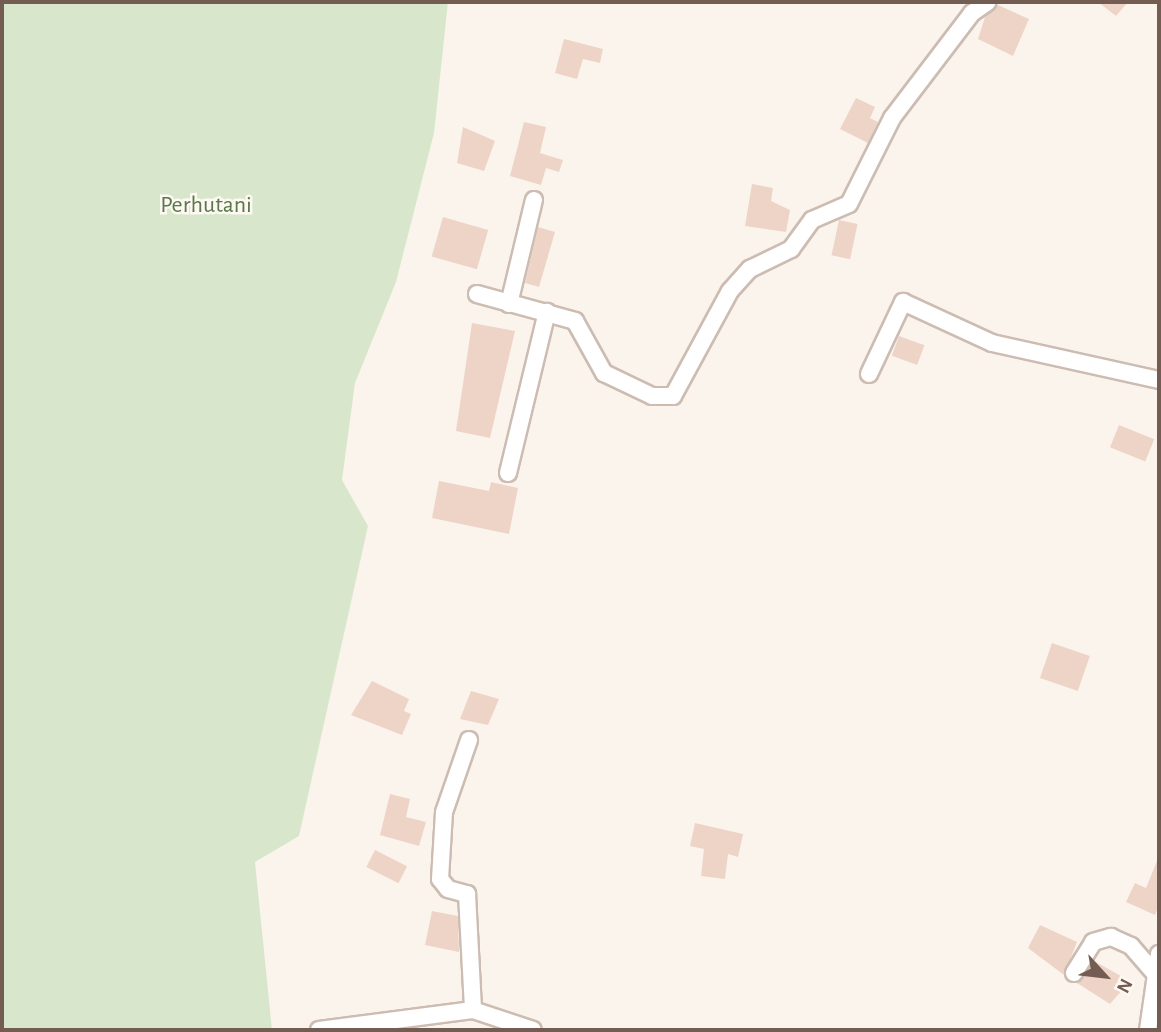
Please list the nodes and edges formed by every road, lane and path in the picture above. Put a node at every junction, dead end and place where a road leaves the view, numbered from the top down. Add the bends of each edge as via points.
1 (988, 2) edge
2 (534, 200) dead end
3 (477, 294) dead end
4 (509, 304) junction
5 (547, 312) junction
6 (869, 374) dead end
7 (1159, 380) edge
8 (508, 473) dead end
9 (469, 740) dead end
10 (1159, 954) edge
11 (1074, 974) dead end
12 (1155, 974) junction
13 (473, 1010) junction
14 (318, 1030) edge
15 (533, 1030) edge
16 (1148, 1030) edge

1 - 5 street via 972,13 892,118 849,204 812,220 792,248 750,269 730,291 673,396 652,396 604,373 575,321
2 - 4 street
3 - 4 street
4 - 5 street
5 - 8 street
6 - 7 street via 903,302 992,343
9 - 13 street via 444,812 440,873 442,885 467,894
10 - 12 street
11 - 12 street via 1093,942 1111,937 1131,946
12 - 16 street
13 - 14 street
13 - 15 street

